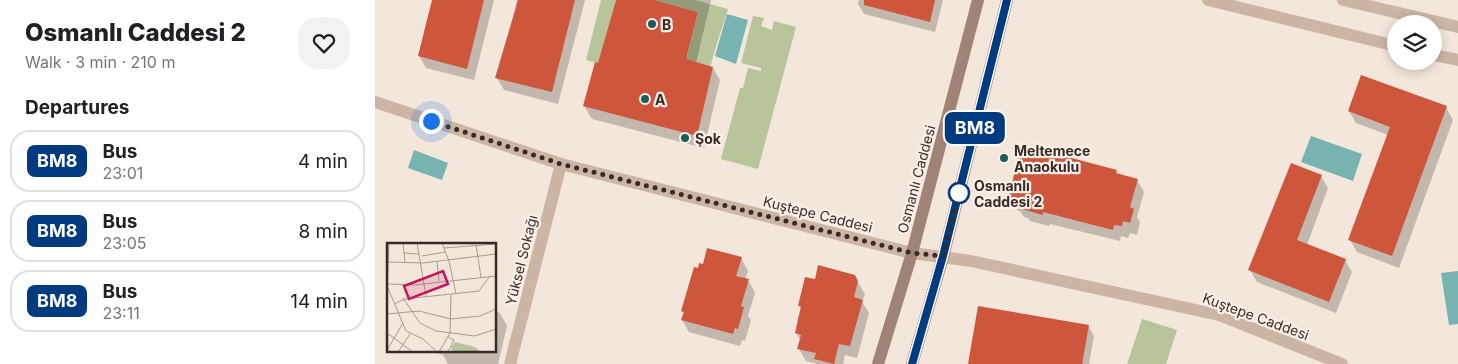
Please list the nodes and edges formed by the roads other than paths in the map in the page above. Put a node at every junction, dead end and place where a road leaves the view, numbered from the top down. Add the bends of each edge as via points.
1 (978, 0) edge
2 (1007, 0) edge
3 (1208, 0) edge
4 (1343, 0) edge
5 (1458, 27) edge
6 (1387, 44) edge
7 (1442, 57) edge
8 (1458, 60) edge
9 (375, 102) edge
10 (561, 164) junction
11 (912, 253) junction
12 (943, 256) junction
13 (510, 364) edge
14 (878, 364) edge
15 (912, 364) edge
16 (1342, 364) edge

1 - 11 main road, Osmanlı Caddesi
2 - 12 main road
3 - 6 street
4 - 5 street
7 - 8 street
9 - 10 street, Kuştepe Caddesi
10 - 11 street, Kuştepe Caddesi
10 - 13 street, Yüksel Sokağı
11 - 12 street, Kuştepe Caddesi
11 - 14 main road, Osmanlı Caddesi
12 - 15 main road
12 - 16 street, Kuştepe Caddesi via 1219,316

